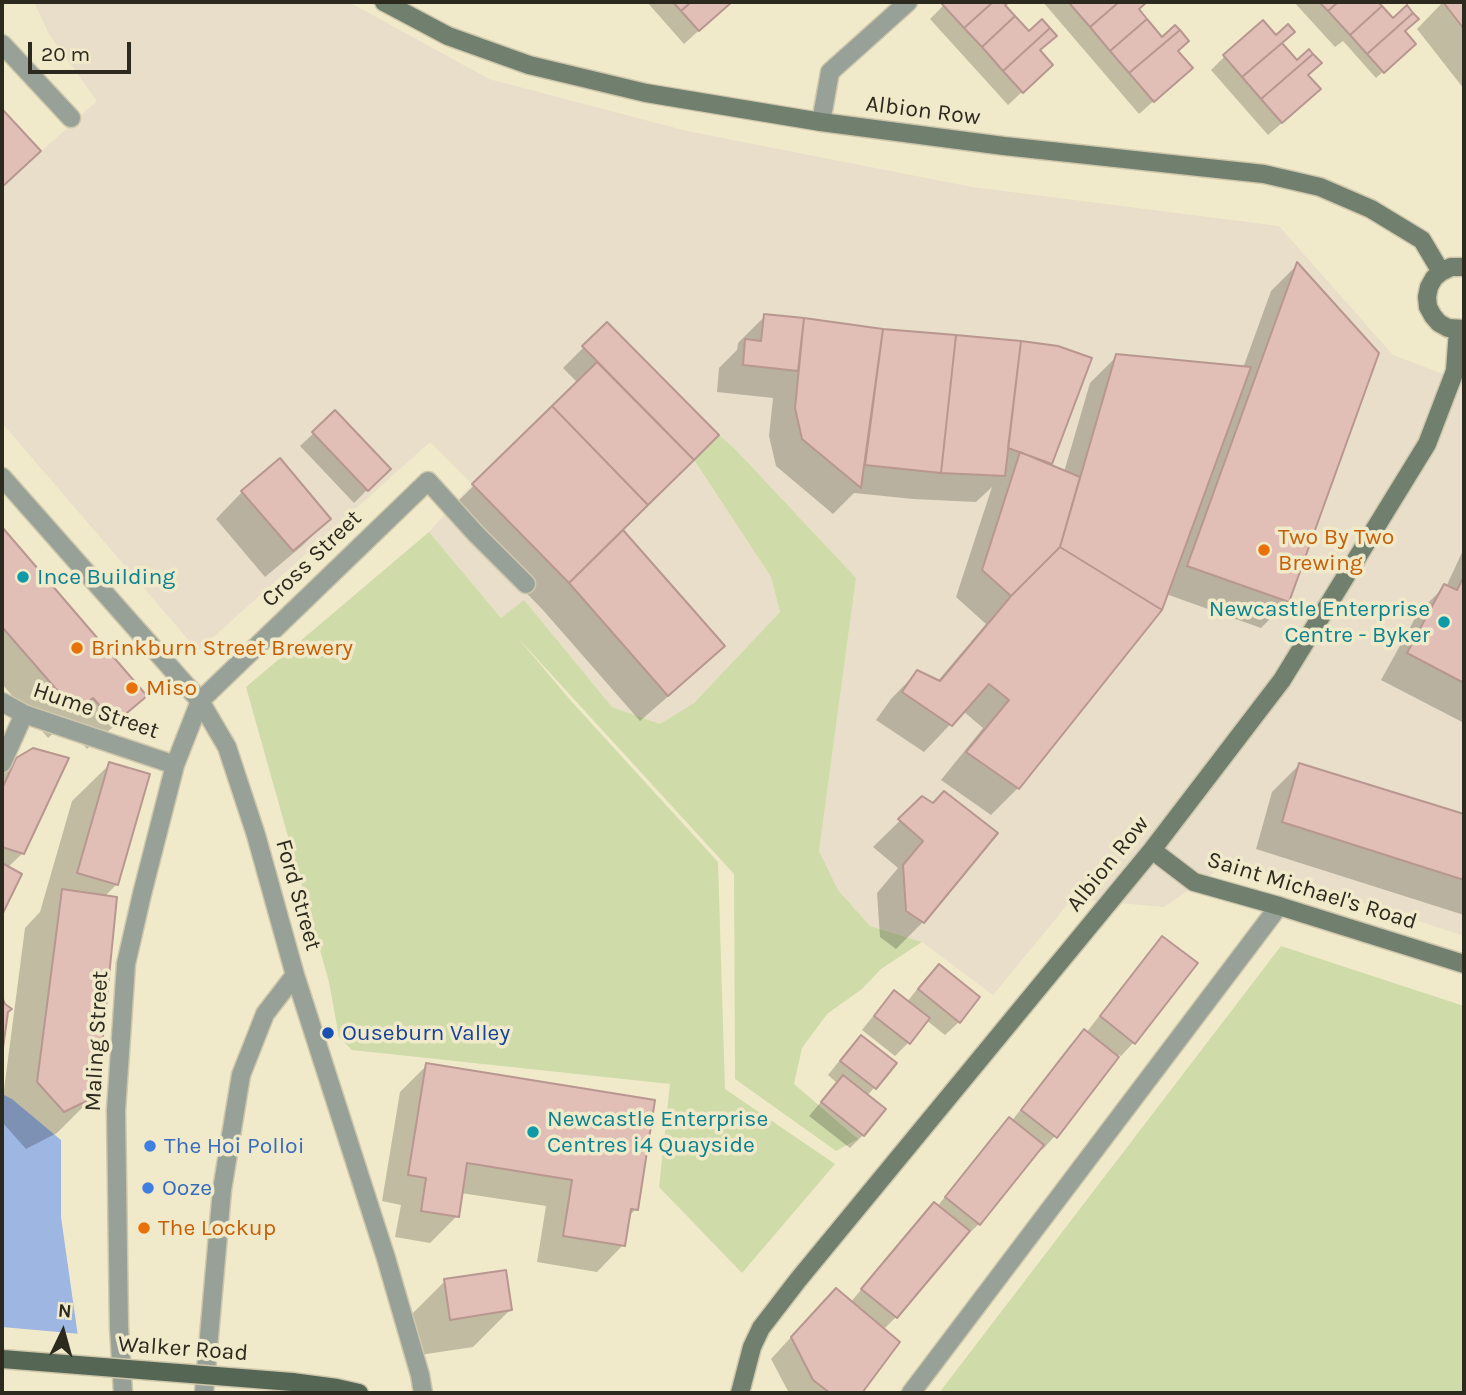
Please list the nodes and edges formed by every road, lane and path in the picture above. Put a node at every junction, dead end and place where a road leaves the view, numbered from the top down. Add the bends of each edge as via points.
1 (384, 2) edge
2 (908, 2) edge
3 (2, 44) edge
4 (71, 118) dead end
5 (821, 122) junction
6 (1464, 267) edge
7 (1441, 272) junction
8 (1461, 330) edge
9 (2, 477) edge
10 (526, 584) dead end
11 (200, 701) junction
12 (2, 702) edge
13 (24, 713) junction
14 (2, 760) edge
15 (175, 765) junction
16 (1152, 850) junction
17 (1279, 906) junction
18 (1464, 964) edge
19 (295, 975) junction
20 (2, 1359) edge
21 (123, 1393) edge
22 (204, 1393) edge
23 (359, 1393) edge
24 (423, 1393) edge
25 (740, 1393) edge
26 (911, 1393) edge

1 - 5 street, Albion Row via 448,36 529,65 646,93
2 - 5 street via 830,72
3 - 4 street
5 - 7 street, Albion Row via 1264,174 1320,187 1371,209 1422,240
6 - 7 street
7 - 8 street, Albion Row via 1429,287 1428,307 1440,323
8 - 16 street, Albion Row via 1454,371 1427,444 1282,680
9 - 11 street, Ford Street
10 - 11 street, Cross Street via 428,481
11 - 15 street, Maling Street
11 - 19 street, Ford Street via 227,747
12 - 13 street, Hume Street
13 - 14 street
13 - 15 street, Hume Street
15 - 21 street, Maling Street via 125,964 116,1110
16 - 17 street, Saint Michael's Road via 1194,882
16 - 25 street, Albion Row via 761,1328
17 - 18 street, Saint Michael's Road
17 - 26 street
19 - 22 street via 265,1014 241,1075 222,1190
19 - 24 street, Ford Street via 386,1258
20 - 23 main road, Walker Road, bridge via 292,1382

